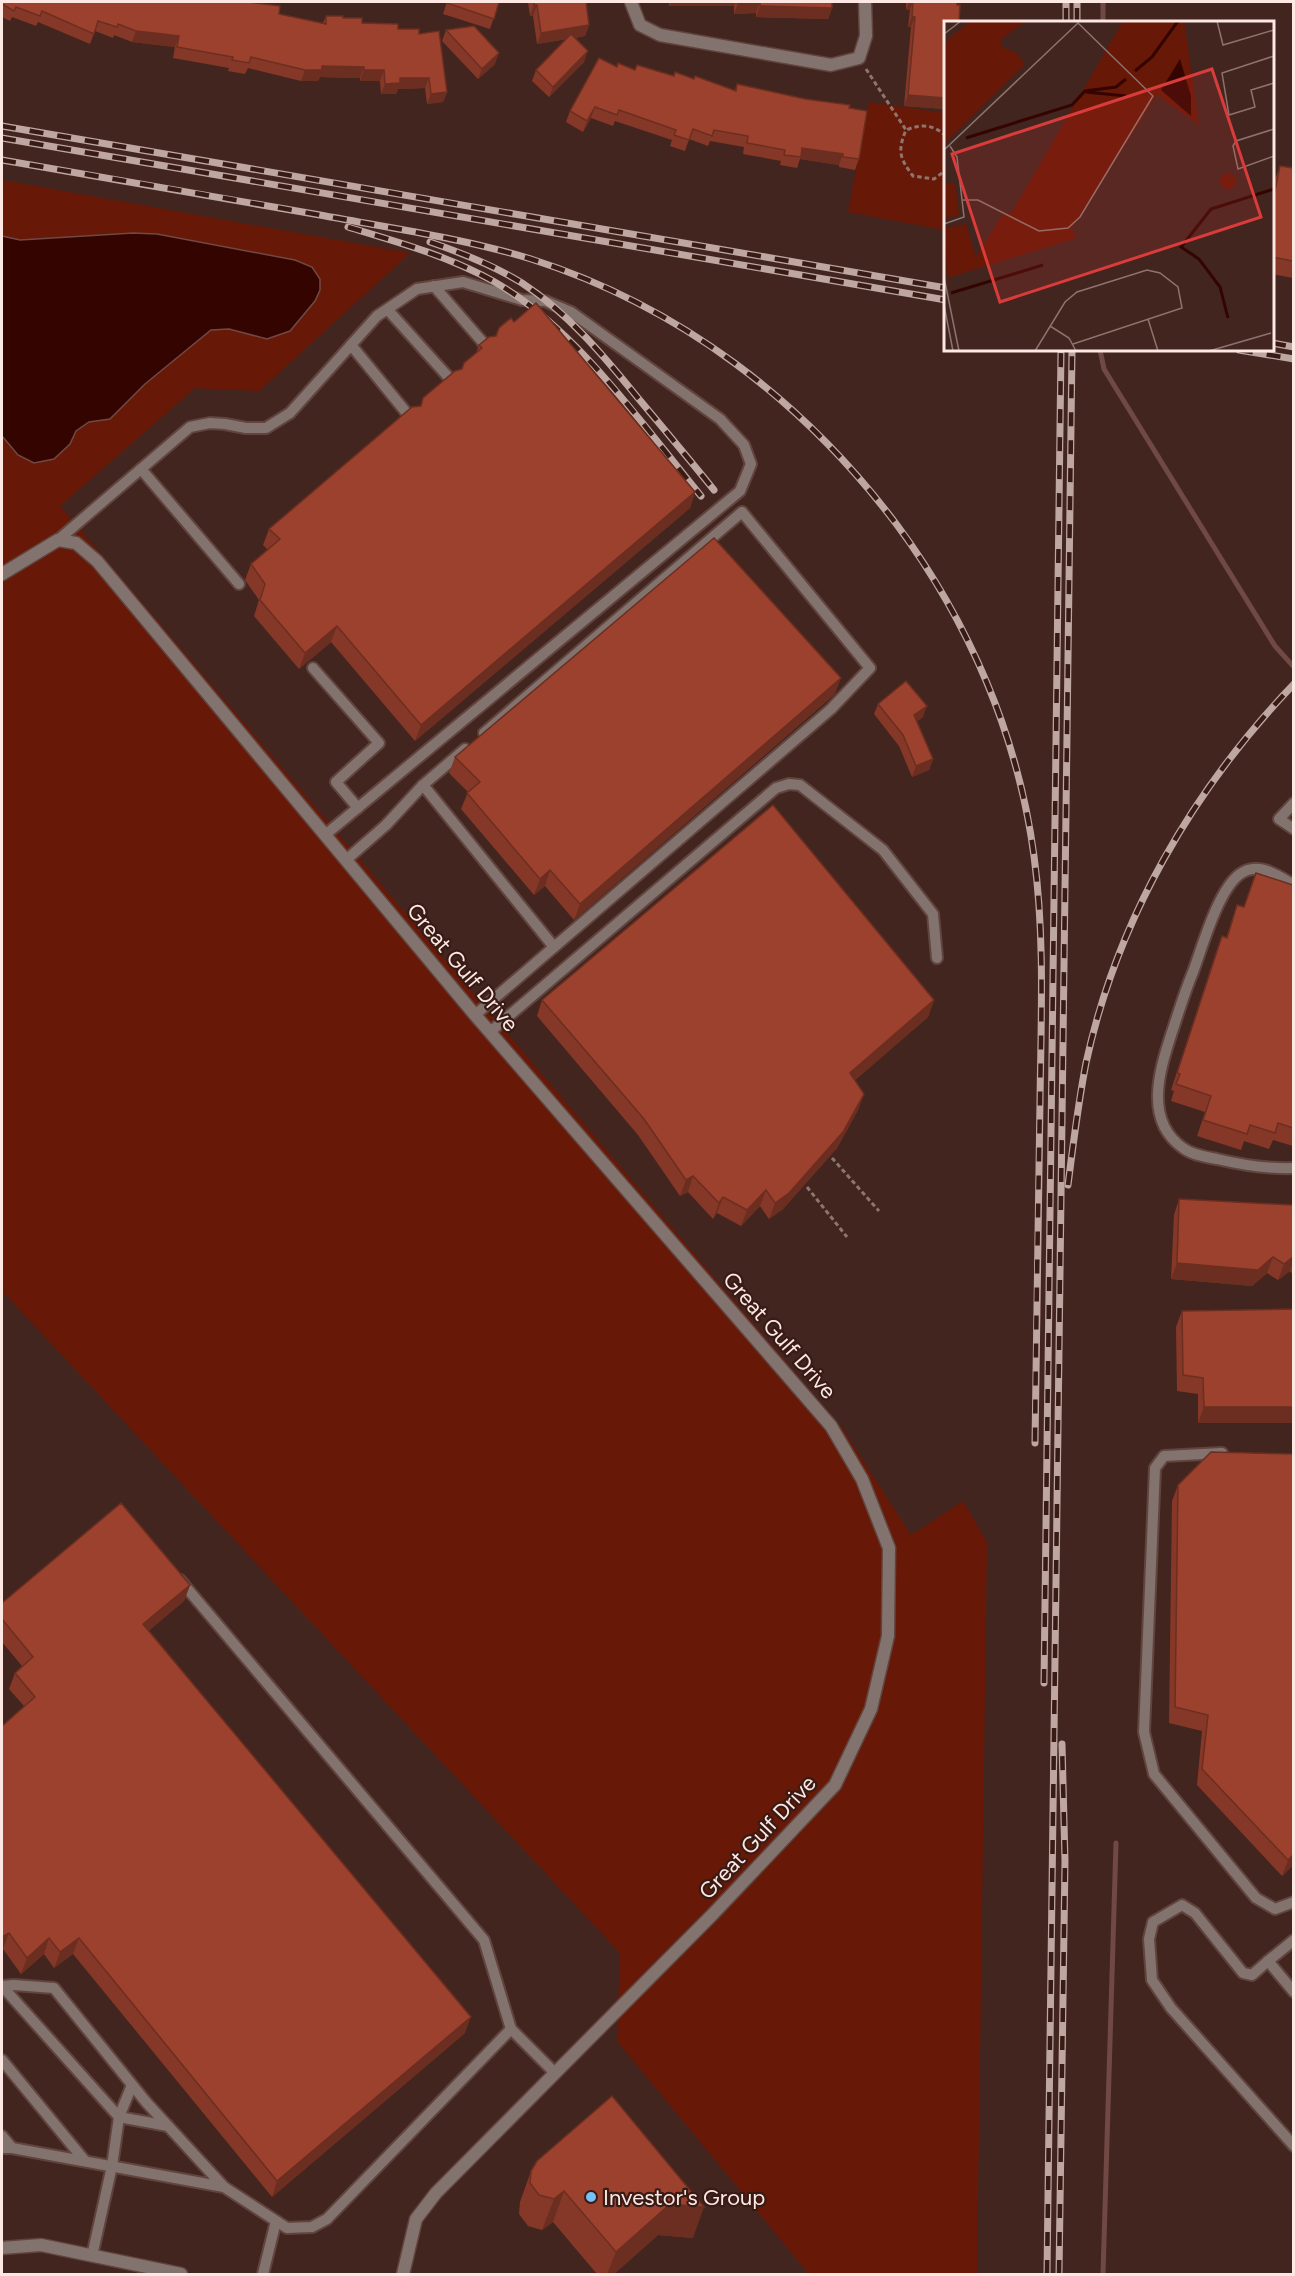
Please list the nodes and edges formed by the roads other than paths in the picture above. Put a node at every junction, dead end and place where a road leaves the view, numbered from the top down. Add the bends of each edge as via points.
1 (631, 2) edge
2 (865, 2) edge
3 (434, 286) junction
4 (388, 310) junction
5 (351, 345) junction
6 (486, 346) edge
7 (451, 380) edge
8 (410, 417) edge
9 (141, 469) junction
10 (58, 540) junction
11 (2, 574) edge
12 (239, 584) dead end
13 (313, 668) dead end
14 (423, 785) junction
15 (1293, 803) edge
16 (358, 808) junction
17 (1293, 829) edge
18 (325, 835) junction
19 (346, 860) junction
20 (1293, 885) edge
21 (554, 946) junction
22 (937, 958) dead end
23 (475, 1015) junction
24 (490, 1032) junction
25 (1293, 1168) edge
26 (1230, 1454) edge
27 (172, 1570) edge
28 (1293, 1902) edge
29 (1293, 1940) edge
30 (1268, 1961) junction
31 (2, 1986) edge
32 (1293, 1992) edge
33 (511, 2029) junction
34 (2, 2060) edge
35 (555, 2073) junction
36 (132, 2085) junction
37 (119, 2117) junction
38 (168, 2126) junction
39 (2, 2136) edge
40 (1293, 2146) edge
41 (7, 2148) edge
42 (85, 2161) junction
43 (112, 2166) junction
44 (224, 2187) junction
45 (276, 2221) junction
46 (2, 2248) edge
47 (92, 2256) junction
48 (181, 2274) edge
49 (263, 2274) edge
50 (403, 2274) edge

1 - 2 street via 640,25 660,35 831,65 859,58 866,36
3 - 4 lane via 417,289
3 - 6 lane
3 - 16 lane via 463,282 522,300 545,301 571,312 720,419 744,445 751,464 740,491
4 - 5 lane via 377,316
4 - 7 lane
5 - 8 lane
5 - 9 lane via 290,413 266,428 218,423 190,427
9 - 10 lane
9 - 12 lane
10 - 11 street
10 - 18 street, Great Gulf Drive via 76,543 97,561
13 - 16 lane via 379,743 336,782
14 - 19 lane
14 - 21 lane
14 - 21 lane via 742,512 870,668 831,709
15 - 17 lane via 1279,819
16 - 18 lane
18 - 19 street, Great Gulf Drive
19 - 23 street, Great Gulf Drive
20 - 25 lane via 1264,868 1239,874 1224,891 1180,1007 1159,1072 1158,1091 1163,1128 1184,1149 1241,1165
21 - 23 lane
22 - 24 lane via 933,914 882,850 800,785 789,784 776,788
23 - 24 street, Great Gulf Drive
24 - 35 street, Great Gulf Drive via 831,1426 862,1479 889,1548 888,1636 871,1709 835,1785
26 - 28 lane via 1164,1456 1155,1468 1144,1732 1154,1774 1256,1898 1275,1910
27 - 33 lane via 484,1940
29 - 30 lane
30 - 32 lane
30 - 40 lane via 1252,1975 1243,1973 1195,1913 1182,1905 1153,1922 1149,1939 1152,1980
31 - 36 lane via 54,1988
31 - 37 lane
33 - 35 lane
33 - 45 lane via 327,2219 312,2227 287,2228
34 - 42 lane
35 - 50 street, Great Gulf Drive via 436,2193 416,2219
36 - 37 lane
36 - 38 lane
37 - 38 lane
37 - 43 lane
38 - 44 lane
39 - 41 lane
41 - 42 lane
42 - 43 lane
43 - 44 lane
43 - 47 lane
44 - 45 lane
45 - 49 lane
46 - 47 street via 41,2246
47 - 48 street

